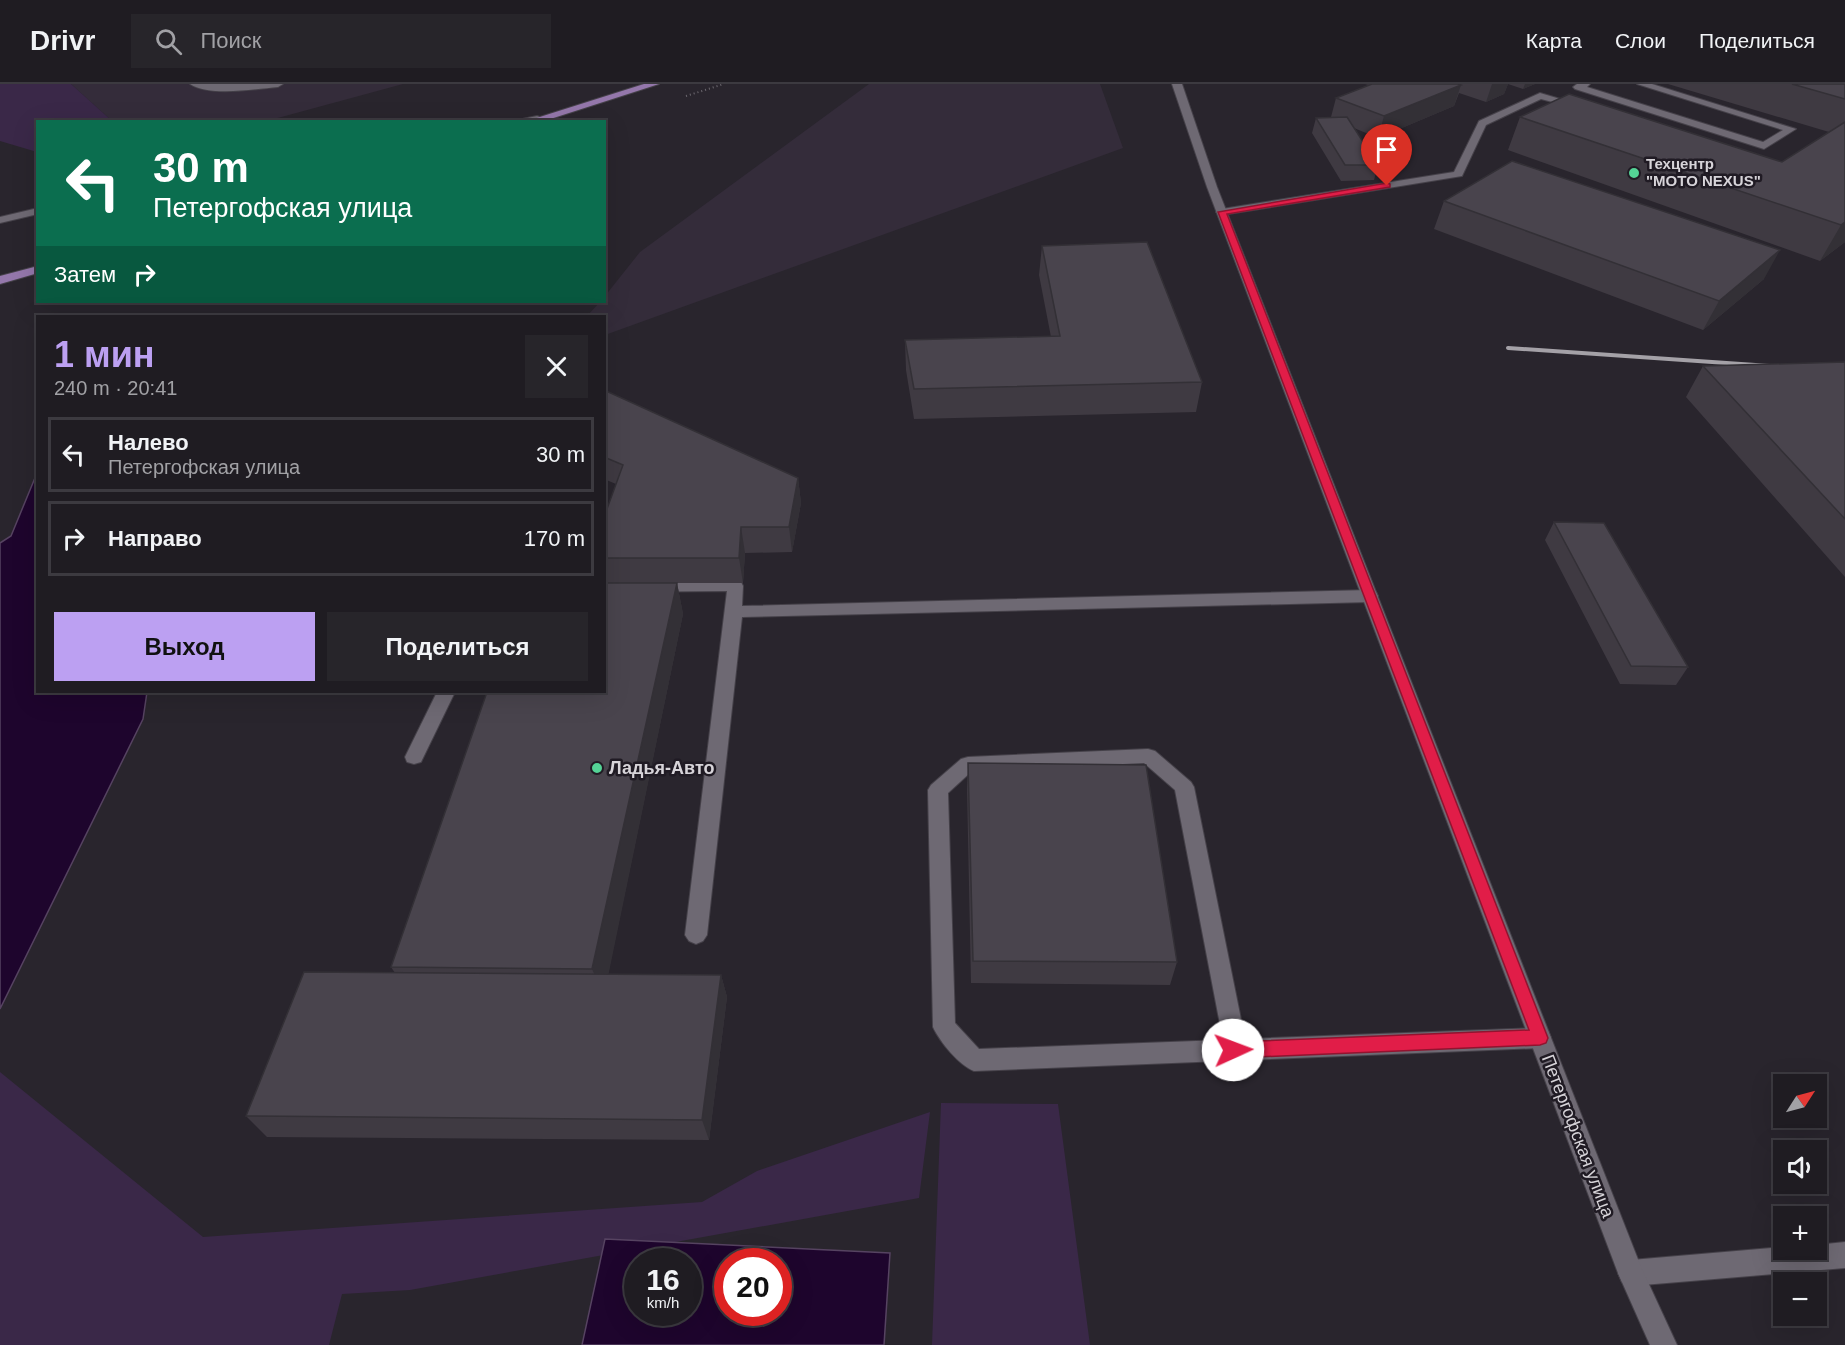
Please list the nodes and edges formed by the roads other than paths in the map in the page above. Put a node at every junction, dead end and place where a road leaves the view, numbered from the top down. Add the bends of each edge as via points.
1 (195, 84) edge
2 (278, 84) edge
3 (654, 84) edge
4 (1178, 84) edge
5 (1585, 84) edge
6 (1642, 84) edge
7 (1586, 108) edge
8 (533, 120) edge
9 (36, 211) edge
10 (1222, 212) junction
11 (0, 220) edge
12 (36, 270) edge
13 (0, 280) edge
14 (606, 587) edge
15 (1370, 596) junction
16 (734, 612) junction
17 (446, 693) edge
18 (414, 757) dead end
19 (696, 935) dead end
20 (1540, 1038) junction
21 (1236, 1049) dead end
22 (1845, 1255) edge
23 (1631, 1272) junction
24 (1664, 1345) edge

1 - 2 street
3 - 8 main road
4 - 10 street, Петергофская улица
5 - 6 street via 1578,87 1764,146 1791,129
7 - 10 street via 1539,96 1482,123 1458,174
9 - 11 street
10 - 15 street, Петергофская улица
12 - 13 main road
14 - 16 street via 735,586
15 - 16 street
15 - 20 street, Петергофская улица
16 - 19 street
17 - 18 street
20 - 21 street via 974,1060 944,1027 938,790 968,764 1148,756 1184,787
20 - 23 street, Петергофская улица
22 - 23 street
23 - 24 street, Петергофская улица

